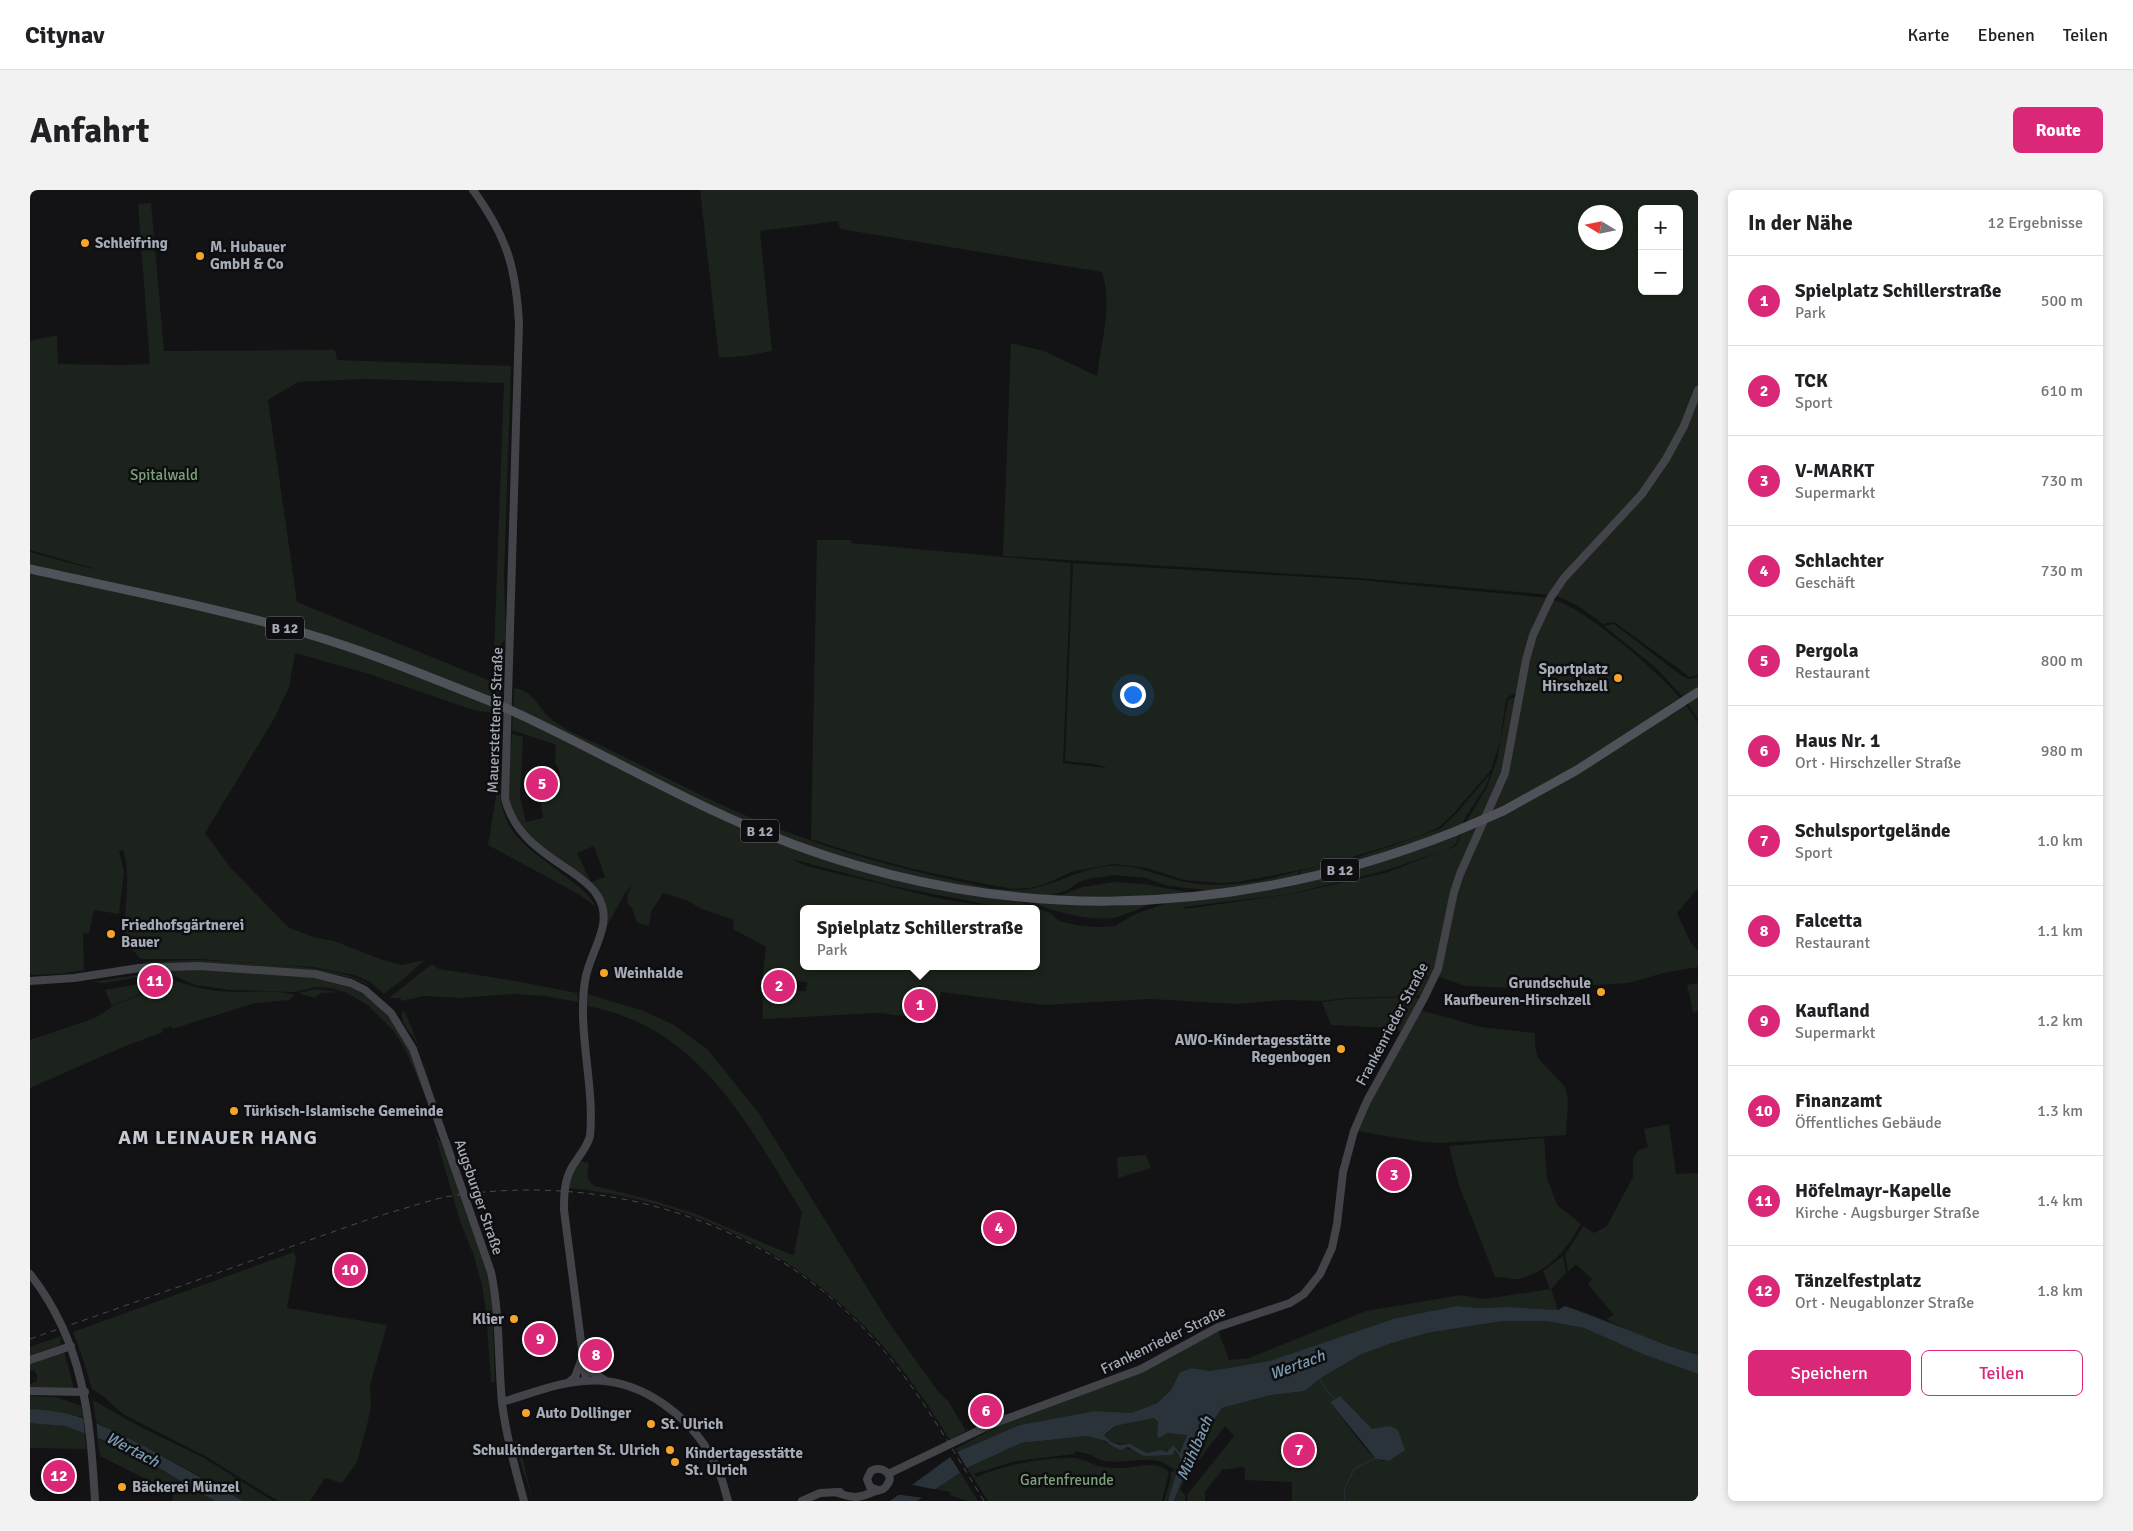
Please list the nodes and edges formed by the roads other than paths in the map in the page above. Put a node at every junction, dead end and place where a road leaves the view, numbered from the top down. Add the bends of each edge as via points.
1 (473, 190) edge
2 (1698, 390) edge
3 (30, 569) edge
4 (1698, 692) edge
5 (30, 981) edge
6 (30, 1274) edge
7 (71, 1346) junction
8 (30, 1360) edge
9 (583, 1361) junction
10 (586, 1380) junction
11 (567, 1383) junction
12 (610, 1383) junction
13 (30, 1391) edge
14 (85, 1392) junction
15 (502, 1402) junction
16 (886, 1471) junction
17 (869, 1485) junction
18 (878, 1490) junction
19 (860, 1495) junction
20 (96, 1501) edge
21 (524, 1501) edge
22 (728, 1501) edge
23 (802, 1501) edge

1 - 9 main road, Mauerstettener Straße via 506,246 519,324 505,798 510,815 524,836 587,884 603,908 603,931 588,968 584,996 590,1136 569,1174 564,1198
2 - 16 main road, Frankenrieder Straße via 1675,442 1642,494 1564,578 1551,596 1536,628 1526,660 1505,773 1460,874 1441,958 1354,1131 1343,1172 1332,1248 1320,1274 1304,1294 1290,1303 1218,1327 1124,1377 992,1424
3 - 4 main road, B 12, bridge via 311,635 378,657 521,714 734,820 799,846 908,879 1017,898 1117,902 1222,894 1301,880 1387,857 1504,811 1577,770
5 - 15 main road, Augsburger Straße via 139,968 208,966 315,974 351,984 378,1000 391,1013 413,1049 491,1272 496,1300
6 - 7 main road via 50,1302
7 - 8 main road
7 - 14 main road
9 - 10 main road, Mauerstettener Straße
9 - 11 main road via 575,1377
9 - 12 main road via 587,1369
10 - 11 main road
10 - 12 main road
11 - 15 main road
12 - 22 main road via 639,1391 678,1415 708,1452 719,1472
13 - 14 main road
14 - 20 main road
15 - 21 main road, Augsburger Straße
16 - 17 main road via 875,1468 871,1471 867,1479
16 - 18 main road via 888,1484
17 - 18 main road
17 - 19 main road
18 - 19 main road
19 - 23 main road via 820,1493

